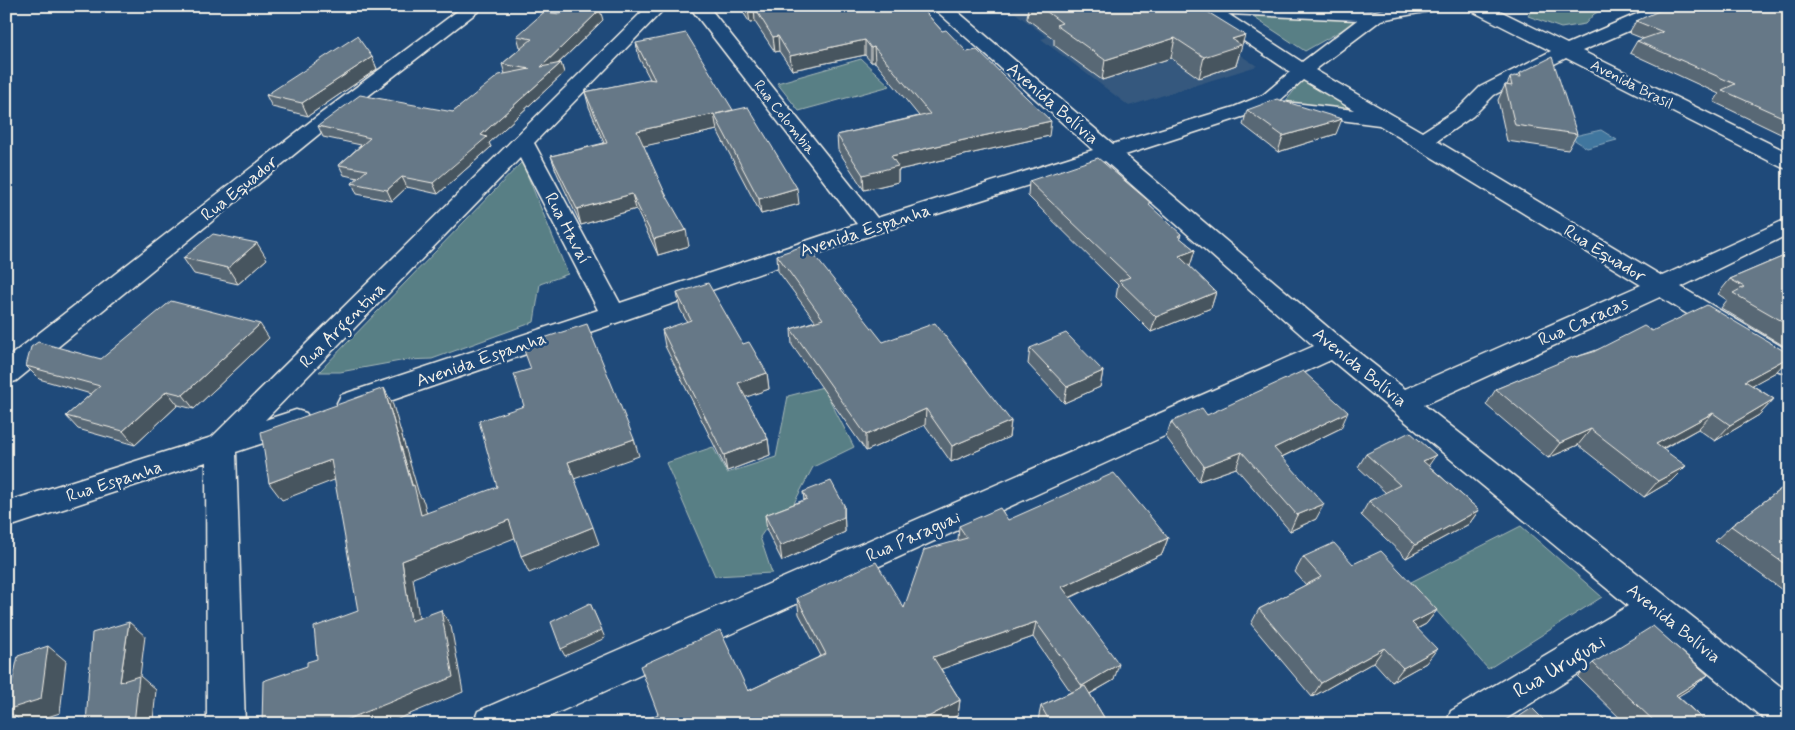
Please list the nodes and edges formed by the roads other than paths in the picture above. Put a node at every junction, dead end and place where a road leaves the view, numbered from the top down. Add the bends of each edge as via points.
1 (476, 6) edge
2 (658, 6) edge
3 (698, 6) edge
4 (940, 6) edge
5 (1204, 6) edge
6 (1430, 6) edge
7 (1476, 6) edge
8 (1671, 6) edge
9 (1375, 16) junction
10 (1568, 52) junction
11 (1302, 70) junction
12 (1256, 105) junction
13 (1388, 121) junction
14 (1422, 141) junction
15 (523, 142) junction
16 (1112, 153) junction
17 (1789, 162) edge
18 (1789, 225) edge
19 (872, 227) junction
20 (1660, 287) junction
21 (613, 314) junction
22 (1334, 348) junction
23 (1789, 364) edge
24 (6, 374) edge
25 (1403, 402) junction
26 (221, 446) junction
27 (6, 515) edge
28 (1655, 608) junction
29 (1789, 716) edge
30 (226, 724) edge
31 (491, 724) edge
32 (1464, 724) edge

1 - 24 street, Rua Equador via 322,122
2 - 15 street, Rua Argentina
3 - 19 street, Rua Colombia
4 - 16 street, Avenida Bolívia
5 - 9 street
5 - 11 street, Rua Equador
6 - 9 street
7 - 10 street, Avenida Brasil
8 - 10 street
9 - 11 street, Avenida Espanha
10 - 14 street via 1541,62 1487,91 1466,112
10 - 17 street, Avenida Brasil
11 - 12 street, Avenida Espanha via 1270,98
11 - 13 street, Rua Equador
12 - 13 street
12 - 16 street, Avenida Espanha
13 - 14 street, Rua Equador
14 - 20 street, Rua Equador
15 - 21 street, Rua Havaí
15 - 26 street, Rua Argentina
16 - 19 street, Avenida Espanha
16 - 22 street, Avenida Bolívia
18 - 20 street, Rua Caracas
19 - 21 street, Avenida Espanha
20 - 23 street, Rua Equador
20 - 25 street, Rua Caracas
21 - 26 street, Avenida Espanha
22 - 25 street, Avenida Bolívia
22 - 31 street, Rua Paraguai
25 - 28 street, Avenida Bolívia
26 - 27 street, Rua Espanha
26 - 30 street
28 - 29 street, Avenida Bolívia
28 - 32 street, Rua Uruguai

